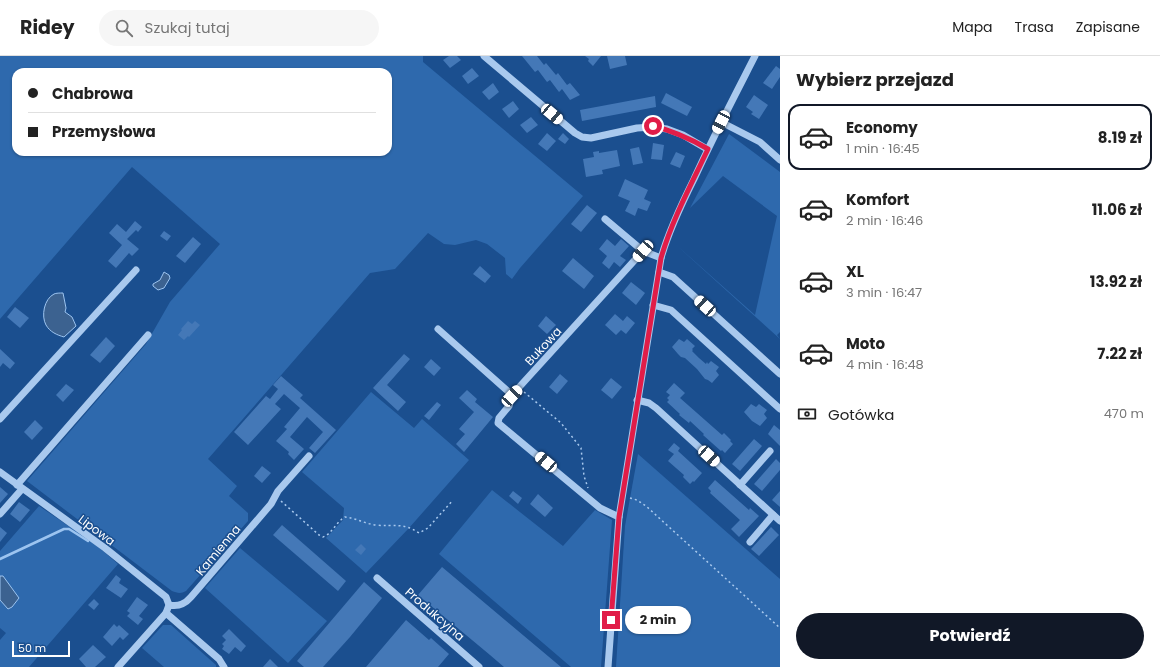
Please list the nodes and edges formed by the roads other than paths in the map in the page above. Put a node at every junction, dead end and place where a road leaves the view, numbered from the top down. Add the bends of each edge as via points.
1 (484, 56) edge
2 (755, 56) edge
3 (721, 122) junction
4 (708, 149) junction
5 (780, 160) edge
6 (605, 219) dead end
7 (643, 251) junction
8 (661, 258) junction
9 (136, 270) dead end
10 (658, 272) junction
11 (653, 305) junction
12 (438, 330) dead end
13 (148, 335) dead end
14 (780, 374) edge
15 (512, 396) junction
16 (638, 400) junction
17 (780, 409) edge
18 (0, 419) edge
19 (770, 451) dead end
20 (309, 456) dead end
21 (0, 472) edge
22 (740, 485) junction
23 (20, 487) junction
24 (0, 514) edge
25 (773, 515) junction
26 (619, 517) junction
27 (780, 521) edge
28 (750, 542) dead end
29 (377, 578) dead end
30 (168, 609) junction
31 (118, 667) edge
32 (224, 667) edge
33 (479, 667) edge
34 (608, 667) edge

1 - 4 street via 582,137 591,138 653,126 683,135
2 - 3 street
3 - 4 street
3 - 5 street via 760,142
4 - 8 street via 676,216
6 - 7 street
7 - 8 street
7 - 15 street, Bukowa
8 - 10 street
9 - 18 street
10 - 11 street
10 - 14 street via 673,277
11 - 16 street
11 - 17 street via 671,310
12 - 15 street
13 - 23 street
15 - 26 street, Bukowa via 498,423 600,508
16 - 22 street via 656,408
16 - 26 street
19 - 22 street
20 - 30 street, Kamienna via 186,602
21 - 23 street, Lipowa
22 - 25 street
23 - 24 street
23 - 30 street, Lipowa via 163,594 167,599
25 - 27 street
25 - 28 street
26 - 34 street
29 - 33 street, Produkcyjna
30 - 31 street
30 - 32 street, Lipowa

